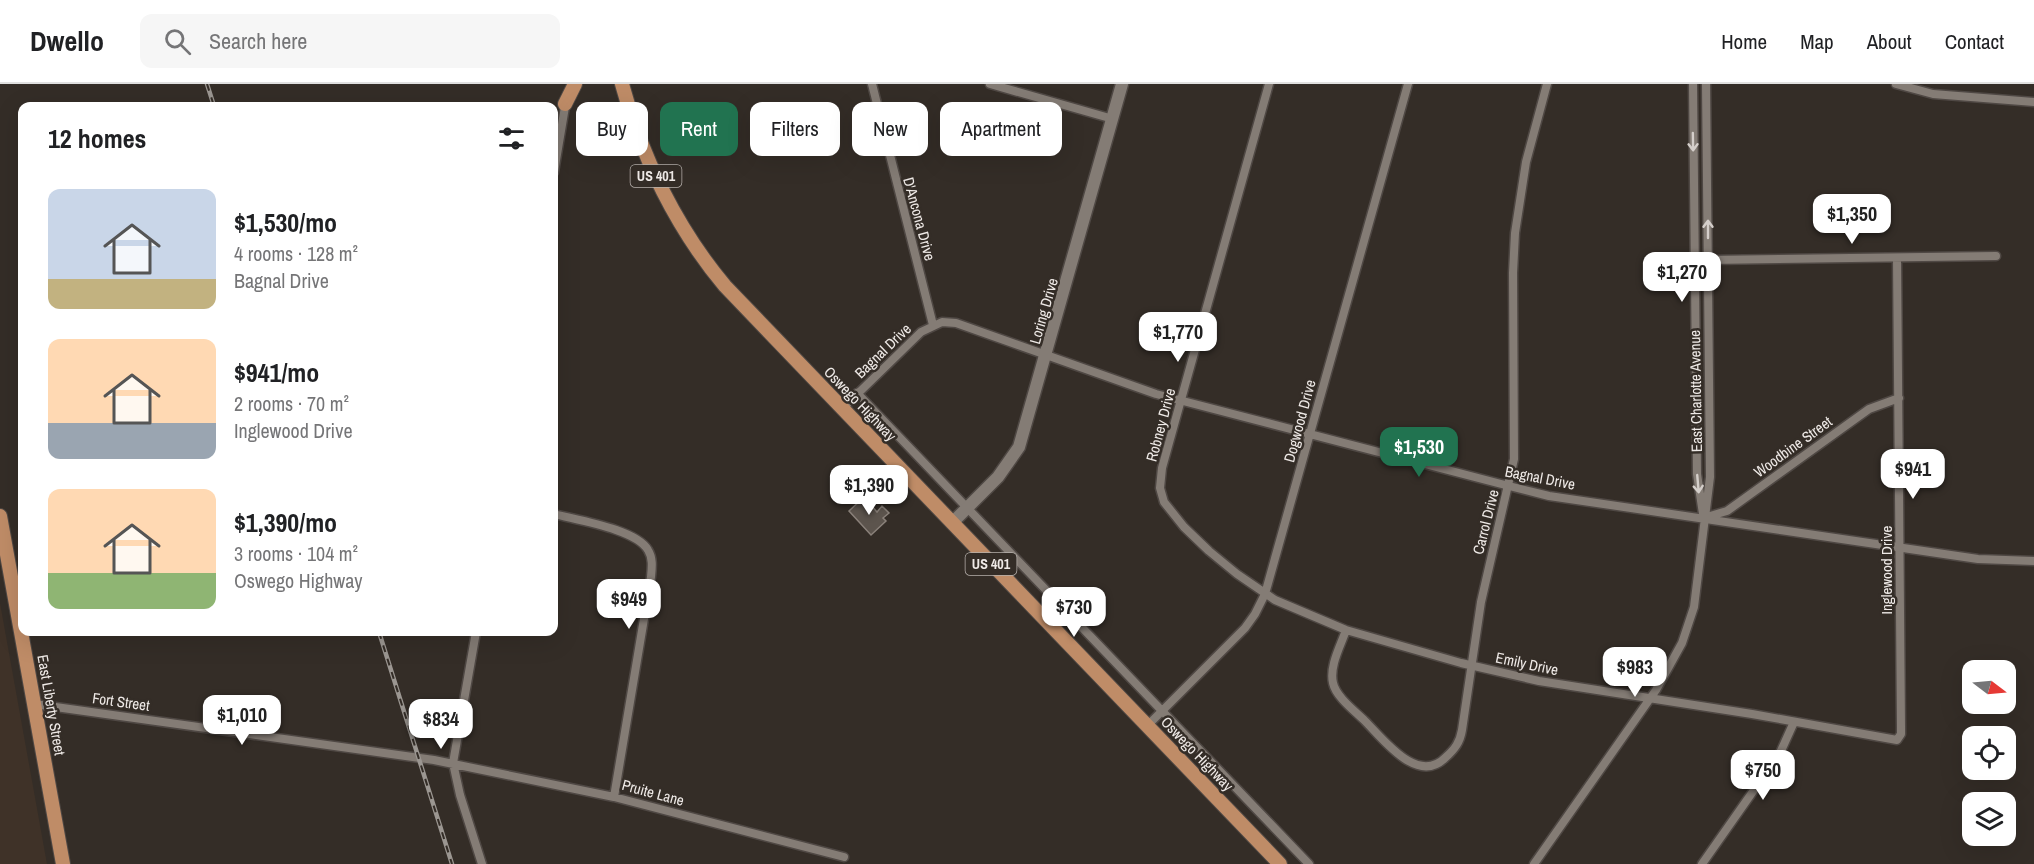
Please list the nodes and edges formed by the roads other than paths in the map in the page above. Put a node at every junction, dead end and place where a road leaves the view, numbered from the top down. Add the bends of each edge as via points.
1 (569, 84) edge
2 (575, 84) edge
3 (622, 84) edge
4 (872, 84) edge
5 (990, 84) edge
6 (1122, 84) edge
7 (1269, 84) edge
8 (1408, 84) edge
9 (1547, 84) edge
10 (1693, 84) edge
11 (1707, 84) edge
12 (1896, 84) edge
13 (2034, 102) edge
14 (565, 104) junction
15 (1113, 119) junction
16 (558, 147) edge
17 (1996, 256) dead end
18 (1897, 258) junction
19 (1708, 260) junction
20 (933, 325) junction
21 (1047, 355) junction
22 (858, 393) junction
23 (1899, 398) junction
24 (1181, 400) junction
25 (842, 409) junction
26 (1310, 435) junction
27 (1509, 486) junction
28 (968, 507) junction
29 (558, 515) edge
30 (0, 516) edge
31 (1704, 518) junction
32 (952, 523) junction
33 (1900, 547) junction
34 (2034, 561) edge
35 (1265, 594) junction
36 (18, 616) edge
37 (1346, 630) junction
38 (22, 636) edge
39 (475, 636) edge
40 (1471, 666) junction
41 (1651, 698) junction
42 (34, 704) junction
43 (1162, 711) junction
44 (1794, 722) junction
45 (1147, 726) junction
46 (1899, 738) joint
47 (453, 764) junction
48 (614, 797) junction
49 (844, 857) dead end
50 (63, 864) edge
51 (482, 864) edge
52 (1280, 864) edge
53 (1309, 864) edge
54 (1534, 864) edge
55 (1702, 864) edge

1 - 14 street
2 - 14 main road
3 - 25 main road, Oswego Highway / US 401 via 657,179 704,261
4 - 20 street, D'Ancona Drive
5 - 15 street
6 - 15 street, Loring Drive
7 - 24 street, Robney Drive
8 - 26 street, Dogwood Drive
9 - 27 street, Carrol Drive via 1526,162 1515,233 1514,459
10 -> 31 street, East Charlotte Avenue via 1697,474
19 -> 11 street, East Charlotte Avenue
12 - 13 street via 1933,94
14 - 16 street
15 - 21 street, Loring Drive
17 - 18 street
18 - 19 street
18 - 23 street, Inglewood Drive
19 - 31 street, East Charlotte Avenue via 1710,477
20 - 21 street, Bagnal Drive via 965,325
20 - 22 street, Bagnal Drive
21 - 24 street, Bagnal Drive
21 - 28 street, Loring Drive via 1019,447 998,477
22 - 25 street, Bagnal Drive
22 - 28 street, Oswego Highway
23 - 31 street, Woodbine Street via 1869,410 1727,511
23 - 33 street, Inglewood Drive
24 - 26 street, Bagnal Drive
24 - 35 street, Robney Drive via 1160,479 1164,502 1209,551
25 - 32 main road, Oswego Highway / US 401
26 - 27 street, Bagnal Drive
26 - 35 street, Dogwood Drive
27 - 31 street, Bagnal Drive via 1549,496
27 - 40 street, Carrol Drive via 1480,602
28 - 32 street, Loring Drive
28 - 43 street, Oswego Highway
29 - 48 street via 636,538 651,558
30 - 36 main road, East Liberty Street
31 - 33 street, Bagnal Drive
31 - 41 street, East Charlotte Avenue via 1692,616 1675,658
32 - 45 main road, Oswego Highway / US 401
33 - 34 street, Bagnal Drive via 1998,561
33 - 46 street, Inglewood Drive
35 - 37 street, Emily Drive
35 - 43 street, Dogwood Drive via 1245,628
37 - 40 street, Emily Drive
37 - 40 street, Carrol Drive via 1333,669 1334,686 1388,744 1416,765 1438,764 1458,744
38 - 42 main road, East Liberty Street
39 - 47 street
40 - 41 street, Emily Drive
41 - 44 street, Emily Drive
41 - 54 street, East Charlotte Avenue
42 - 47 street, Fort Street
42 - 50 main road, East Liberty Street
43 - 45 street, Dogwood Drive
43 - 53 street, Oswego Highway
44 - 46 street, Emily Drive via 1893,741
44 - 55 street via 1776,759
45 - 52 main road, Oswego Highway / US 401
47 - 48 street, Pruite Lane
47 - 51 street
48 - 49 street, Pruite Lane

